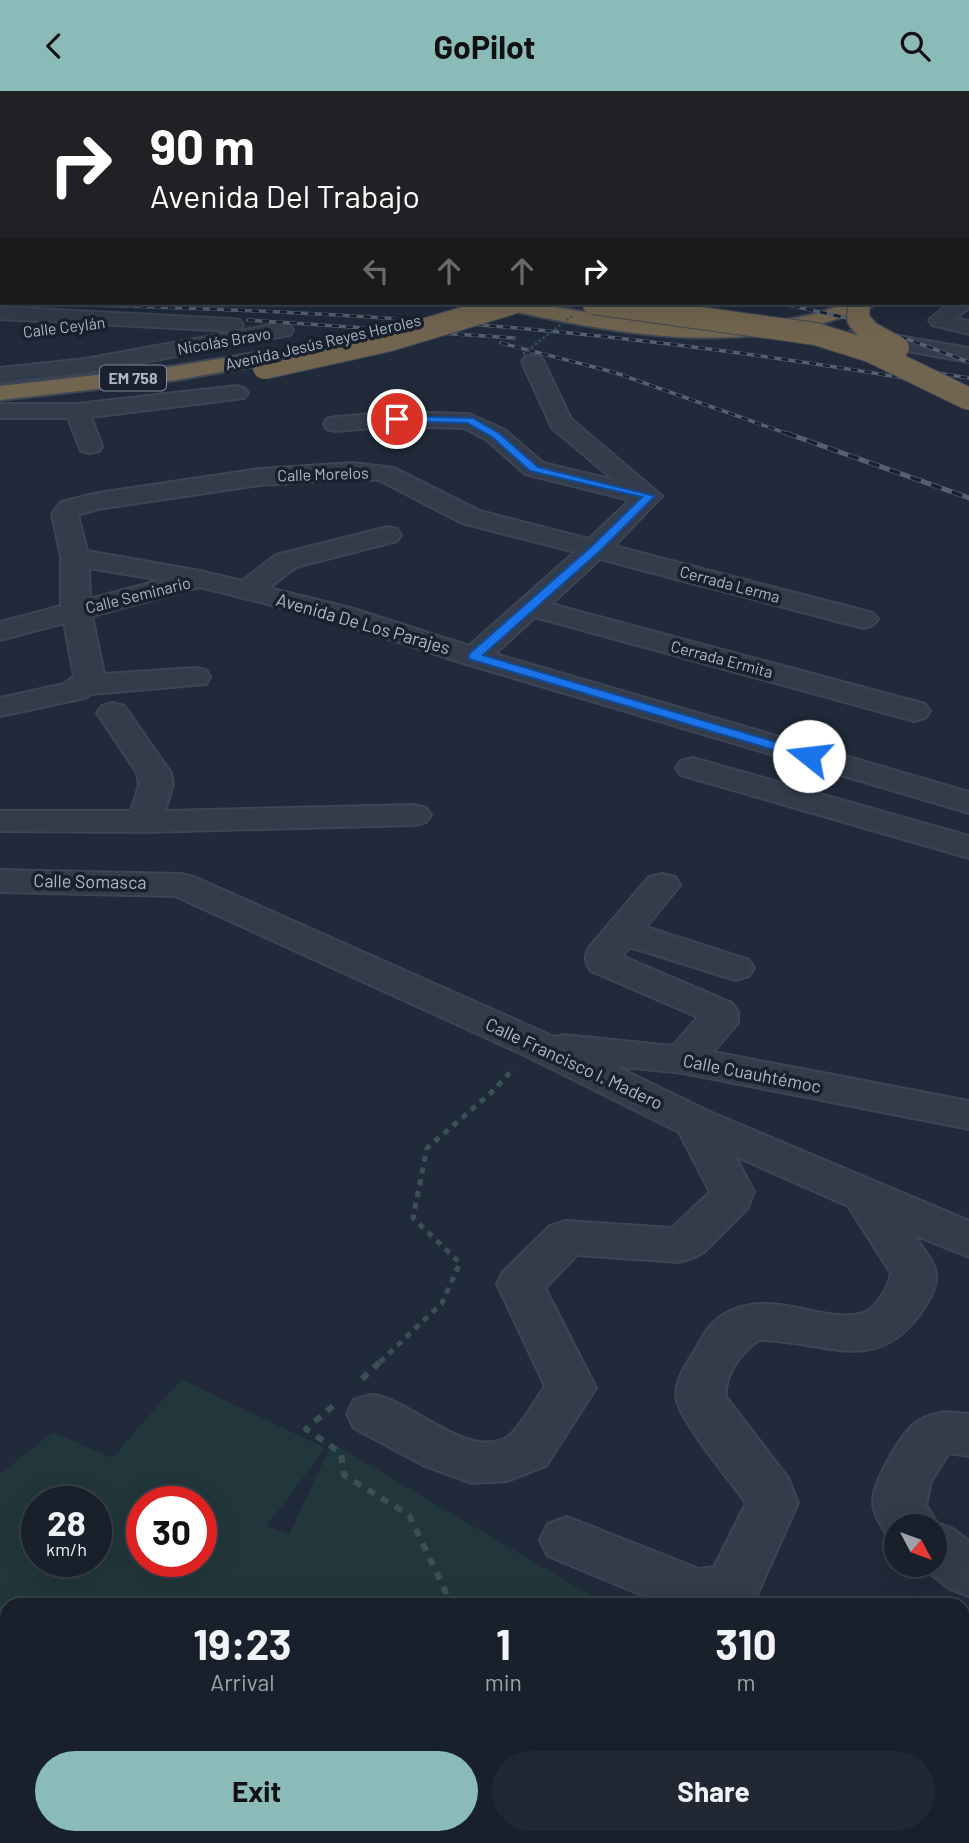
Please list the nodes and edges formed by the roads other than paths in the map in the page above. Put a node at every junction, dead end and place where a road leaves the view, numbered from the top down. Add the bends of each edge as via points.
1 (471, 305) edge
2 (506, 305) edge
3 (515, 305) edge
4 (859, 305) edge
5 (859, 305) edge
6 (957, 305) edge
7 (586, 307) edge
8 (0, 313) edge
9 (127, 319) junction
10 (793, 326) junction
11 (969, 328) edge
12 (0, 334) edge
13 (77, 344) junction
14 (969, 355) edge
15 (528, 358) road end
16 (265, 363) junction
17 (0, 375) edge
18 (969, 383) edge
19 (0, 393) edge
20 (236, 393) dead end
21 (969, 399) edge
22 (0, 403) edge
23 (0, 411) edge
24 (77, 411) junction
25 (336, 423) dead end
26 (90, 446) dead end
27 (649, 496) junction
28 (80, 505) joint
29 (387, 535) dead end
30 (596, 548) junction
31 (75, 557) junction
32 (200, 579) junction
33 (247, 591) junction
34 (530, 607) junction
35 (76, 611) junction
36 (863, 619) dead end
37 (0, 631) edge
38 (474, 657) junction
39 (195, 677) dead end
40 (85, 685) junction
41 (0, 707) edge
42 (914, 711) dead end
43 (113, 713) dead end
44 (693, 768) dead end
45 (886, 779) junction
46 (969, 803) edge
47 (414, 815) dead end
48 (855, 815) junction
49 (0, 821) edge
50 (145, 822) junction
51 (969, 848) edge
52 (0, 881) edge
53 (181, 885) joint
54 (662, 885) dead end
55 (622, 932) junction
56 (735, 968) dead end
57 (534, 1044) junction
58 (683, 1061) junction
59 (969, 1115) edge
60 (695, 1122) junction
61 (864, 1195) junction
62 (969, 1240) edge
63 (372, 1414) dead end
64 (969, 1435) edge
65 (902, 1514) edge
66 (567, 1540) dead end
67 (947, 1555) edge
68 (969, 1572) edge

1 - 16 highway, Avenida Jesús Reyes Heroles / EM 758
2 - 16 highway, Avenida Jesús Reyes Heroles / EM 758, bridge via 390,340
3 - 10 highway via 693,331
4 - 10 highway
5 - 18 highway, bridge via 858,319 869,332
6 - 11 street via 940,320
7 - 21 highway, bridge via 816,334 870,351
8 - 9 street
9 - 13 street, Calle Ceylán
9 - 13 street, Nicolás Bravo via 282,330
10 - 14 street
12 - 13 street, Calle Ceylán
13 - 17 street, Nicolás Bravo
15 - 27 street via 561,423
16 - 19 highway, Avenida Jesús Reyes Heroles / EM 758
16 - 22 highway, Avenida Jesús Reyes Heroles / EM 758 via 133,389
20 - 24 street
23 - 24 street
24 - 26 street
25 - 27 street via 469,421 496,435 534,469
27 - 30 street
28 - 30 street, Calle Morelos via 261,477 370,471 396,478 471,517
28 - 31 street, Calle Seminario via 65,515
29 - 33 street via 286,561
30 - 34 street
30 - 36 street, Cerrada Lerma
31 - 32 street, Avenida De Los Parajes
31 - 35 street, Calle Seminario
32 - 33 street, Avenida De Los Parajes
32 - 35 street, Calle Seminario
33 - 38 street, Avenida De Los Parajes via 344,615
34 - 38 street
34 - 42 street, Cerrada Ermita
35 - 37 street, Calle Seminario
35 - 40 street via 89,676
38 - 45 street, Avenida De Los Parajes
39 - 40 street
40 - 41 street
43 - 50 street via 154,773 156,785
44 - 48 street
45 - 46 street, Avenida De Los Parajes
45 - 48 street
47 - 50 street
48 - 51 street
49 - 50 street
52 - 53 street, Calle Somasca
53 - 57 street, Calle Francisco I. Madero
54 - 55 street
55 - 56 street
55 - 58 street via 605,952 605,963 718,1012 718,1023
57 - 58 street, Calle Cuauhtémoc
57 - 60 street, Calle Francisco I. Madero
58 - 59 street, Calle Cuauhtémoc
60 - 61 street, Calle Francisco I. Madero
60 - 63 street via 732,1192 688,1240 667,1245 566,1238 522,1279 521,1287 571,1388 528,1451 517,1457 467,1461
61 - 62 street, Calle Francisco I. Madero
61 - 66 street via 914,1272 914,1285 889,1321 872,1330 850,1333 773,1322 748,1325 729,1336 702,1383 699,1393 704,1404 772,1503 737,1580 729,1588 698,1594
64 - 65 street via 952,1431 925,1443 899,1497
67 - 68 street

